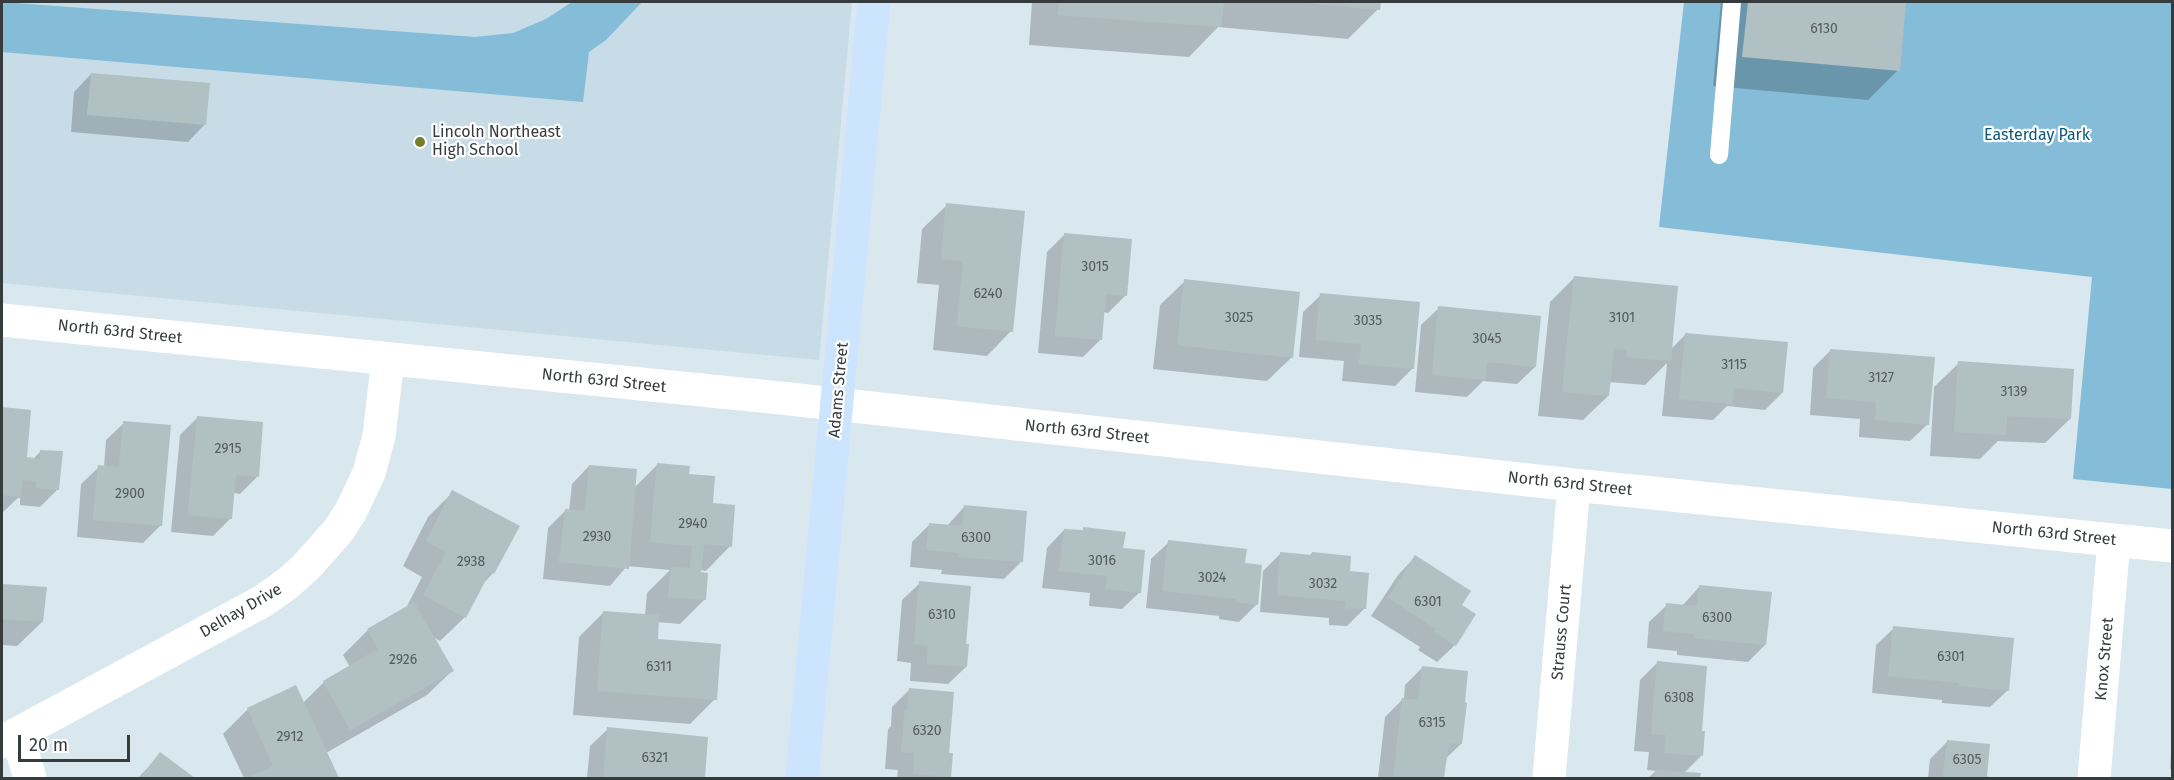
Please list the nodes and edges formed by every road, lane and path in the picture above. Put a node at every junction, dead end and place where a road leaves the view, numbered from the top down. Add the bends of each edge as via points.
1 (874, 2) edge
2 (1732, 2) edge
3 (1719, 155) dead end
4 (2, 320) edge
5 (388, 359) junction
6 (837, 405) junction
7 (1574, 485) junction
8 (2114, 540) junction
9 (2172, 546) edge
10 (9, 738) edge
11 (30, 778) edge
12 (802, 778) edge
13 (1549, 778) edge
14 (2094, 778) edge

1 - 6 main road, Adams Street
2 - 3 lane
4 - 5 street, North 63rd Street
5 - 6 street, North 63rd Street
5 - 10 street, Delhay Drive via 379,436 369,472 338,531 306,567 263,601
6 - 7 street, North 63rd Street
6 - 12 main road, Adams Street
7 - 8 street, North 63rd Street
7 - 13 street, Strauss Court
8 - 9 street, North 63rd Street
8 - 14 street, Knox Street
10 - 11 street

